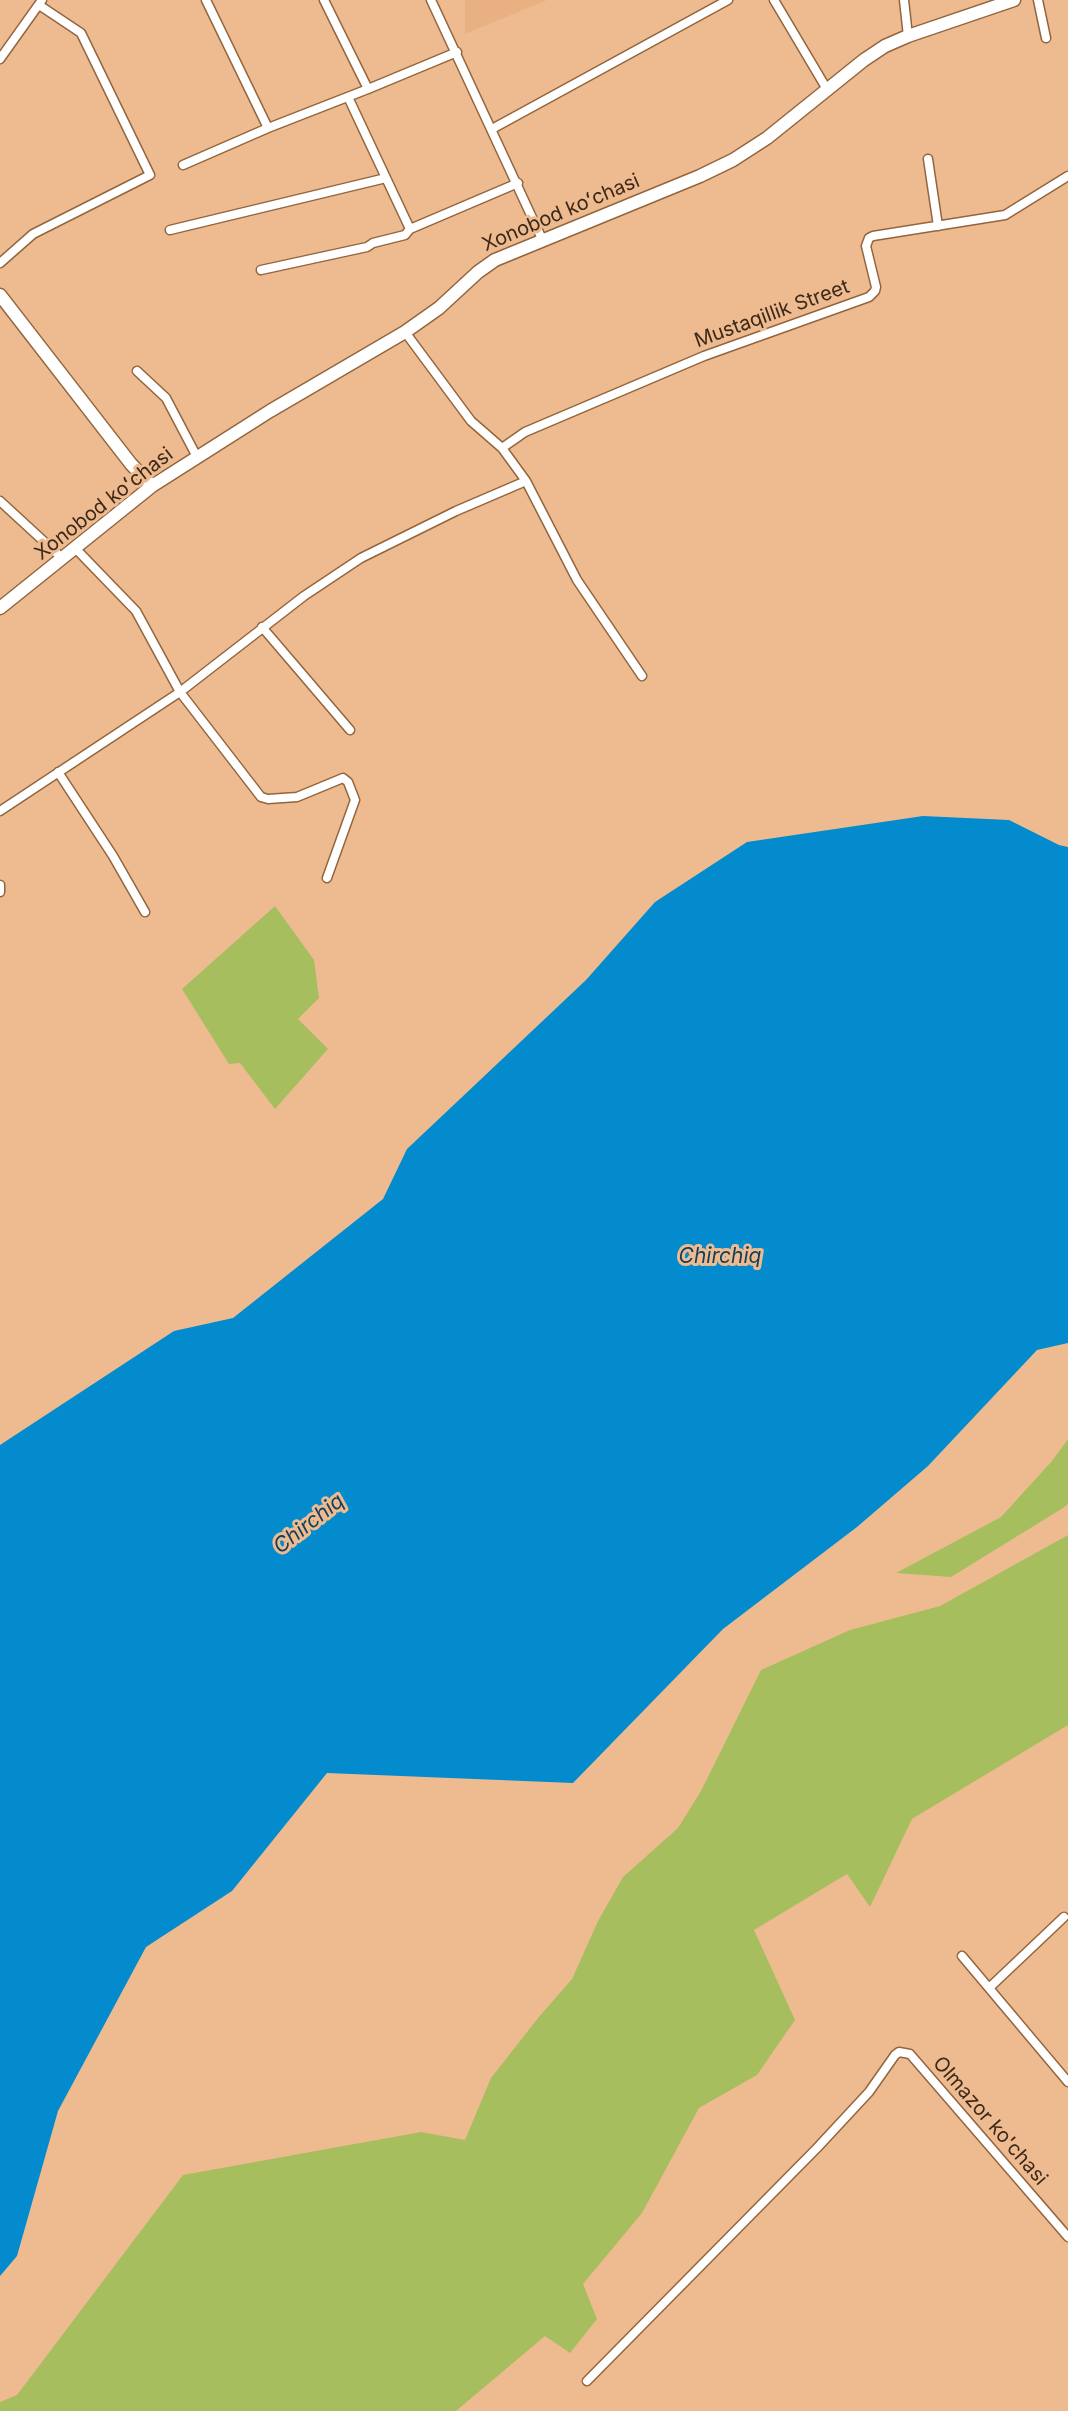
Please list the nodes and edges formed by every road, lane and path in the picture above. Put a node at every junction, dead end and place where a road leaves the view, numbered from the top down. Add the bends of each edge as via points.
1 (206, 0) edge
2 (324, 0) edge
3 (431, 0) edge
4 (728, 0) edge
5 (774, 0) edge
6 (904, 0) edge
7 (1014, 0) edge
8 (1038, 0) edge
9 (40, 2) edge
10 (908, 36) junction
11 (1046, 38) dead end
12 (457, 52) junction
13 (0, 59) edge
14 (368, 89) junction
15 (828, 91) junction
16 (348, 97) junction
17 (268, 128) junction
18 (492, 129) junction
19 (928, 159) dead end
20 (183, 165) dead end
21 (1068, 176) edge
22 (386, 178) junction
23 (518, 183) junction
24 (938, 226) junction
25 (410, 229) junction
26 (170, 230) dead end
27 (542, 239) junction
28 (0, 263) edge
29 (261, 270) dead end
30 (0, 295) edge
31 (405, 332) junction
32 (136, 371) dead end
33 (502, 448) junction
34 (197, 457) junction
35 (526, 481) junction
36 (152, 486) junction
37 (0, 501) edge
38 (76, 549) junction
39 (63, 559) junction
40 (0, 608) edge
41 (262, 627) junction
42 (642, 676) dead end
43 (180, 692) junction
44 (350, 730) dead end
45 (58, 772) junction
46 (0, 811) edge
47 (327, 878) dead end
48 (0, 885) edge
49 (0, 892) edge
50 (145, 912) dead end
51 (1064, 1917) dead end
52 (962, 1956) dead end
53 (989, 1988) junction
54 (1068, 2082) edge
55 (1068, 2237) edge
56 (587, 2381) dead end

1 - 17 street
2 - 14 street
3 - 12 street
4 - 18 street
5 - 15 street
6 - 10 street
7 - 10 main road, Xonobod koʻchasi
8 - 11 street
9 - 13 street
9 - 28 street via 81,33 150,175 33,234
10 - 15 main road, Xonobod koʻchasi via 875,53
12 - 14 street
12 - 18 street
14 - 16 street
15 - 27 main road, Xonobod koʻchasi via 733,159
16 - 17 street
16 - 22 street
17 - 20 street
18 - 23 street
19 - 24 street
21 - 24 street, Mustaqillik Street via 1005,215
22 - 25 street
22 - 26 street
23 - 25 street
23 - 27 street
24 - 33 street, Mustaqillik Street via 869,238 866,246 876,291 869,297 704,356 525,432
25 - 29 street via 405,235 367,247
27 - 31 main road, Xonobod koʻchasi via 486,266
30 - 36 main road
31 - 33 street via 471,421
31 - 34 main road, Xonobod koʻchasi
32 - 34 street via 166,398
33 - 35 street
34 - 36 main road, Xonobod koʻchasi
35 - 41 street via 361,558
35 - 42 street via 577,580
36 - 38 main road, Xonobod koʻchasi
37 - 39 street
38 - 39 main road, Xonobod koʻchasi
38 - 43 street via 136,611
39 - 40 main road, Xonobod koʻchasi
41 - 43 street
41 - 44 street
43 - 45 street
43 - 47 street via 261,797 297,797 343,778 348,782 355,800
45 - 46 street
45 - 50 street
48 - 49 street
51 - 53 street
52 - 53 street
53 - 54 street
55 - 56 street, Olmazor ko'chasi via 905,2052 895,2055 869,2092 825,2140

